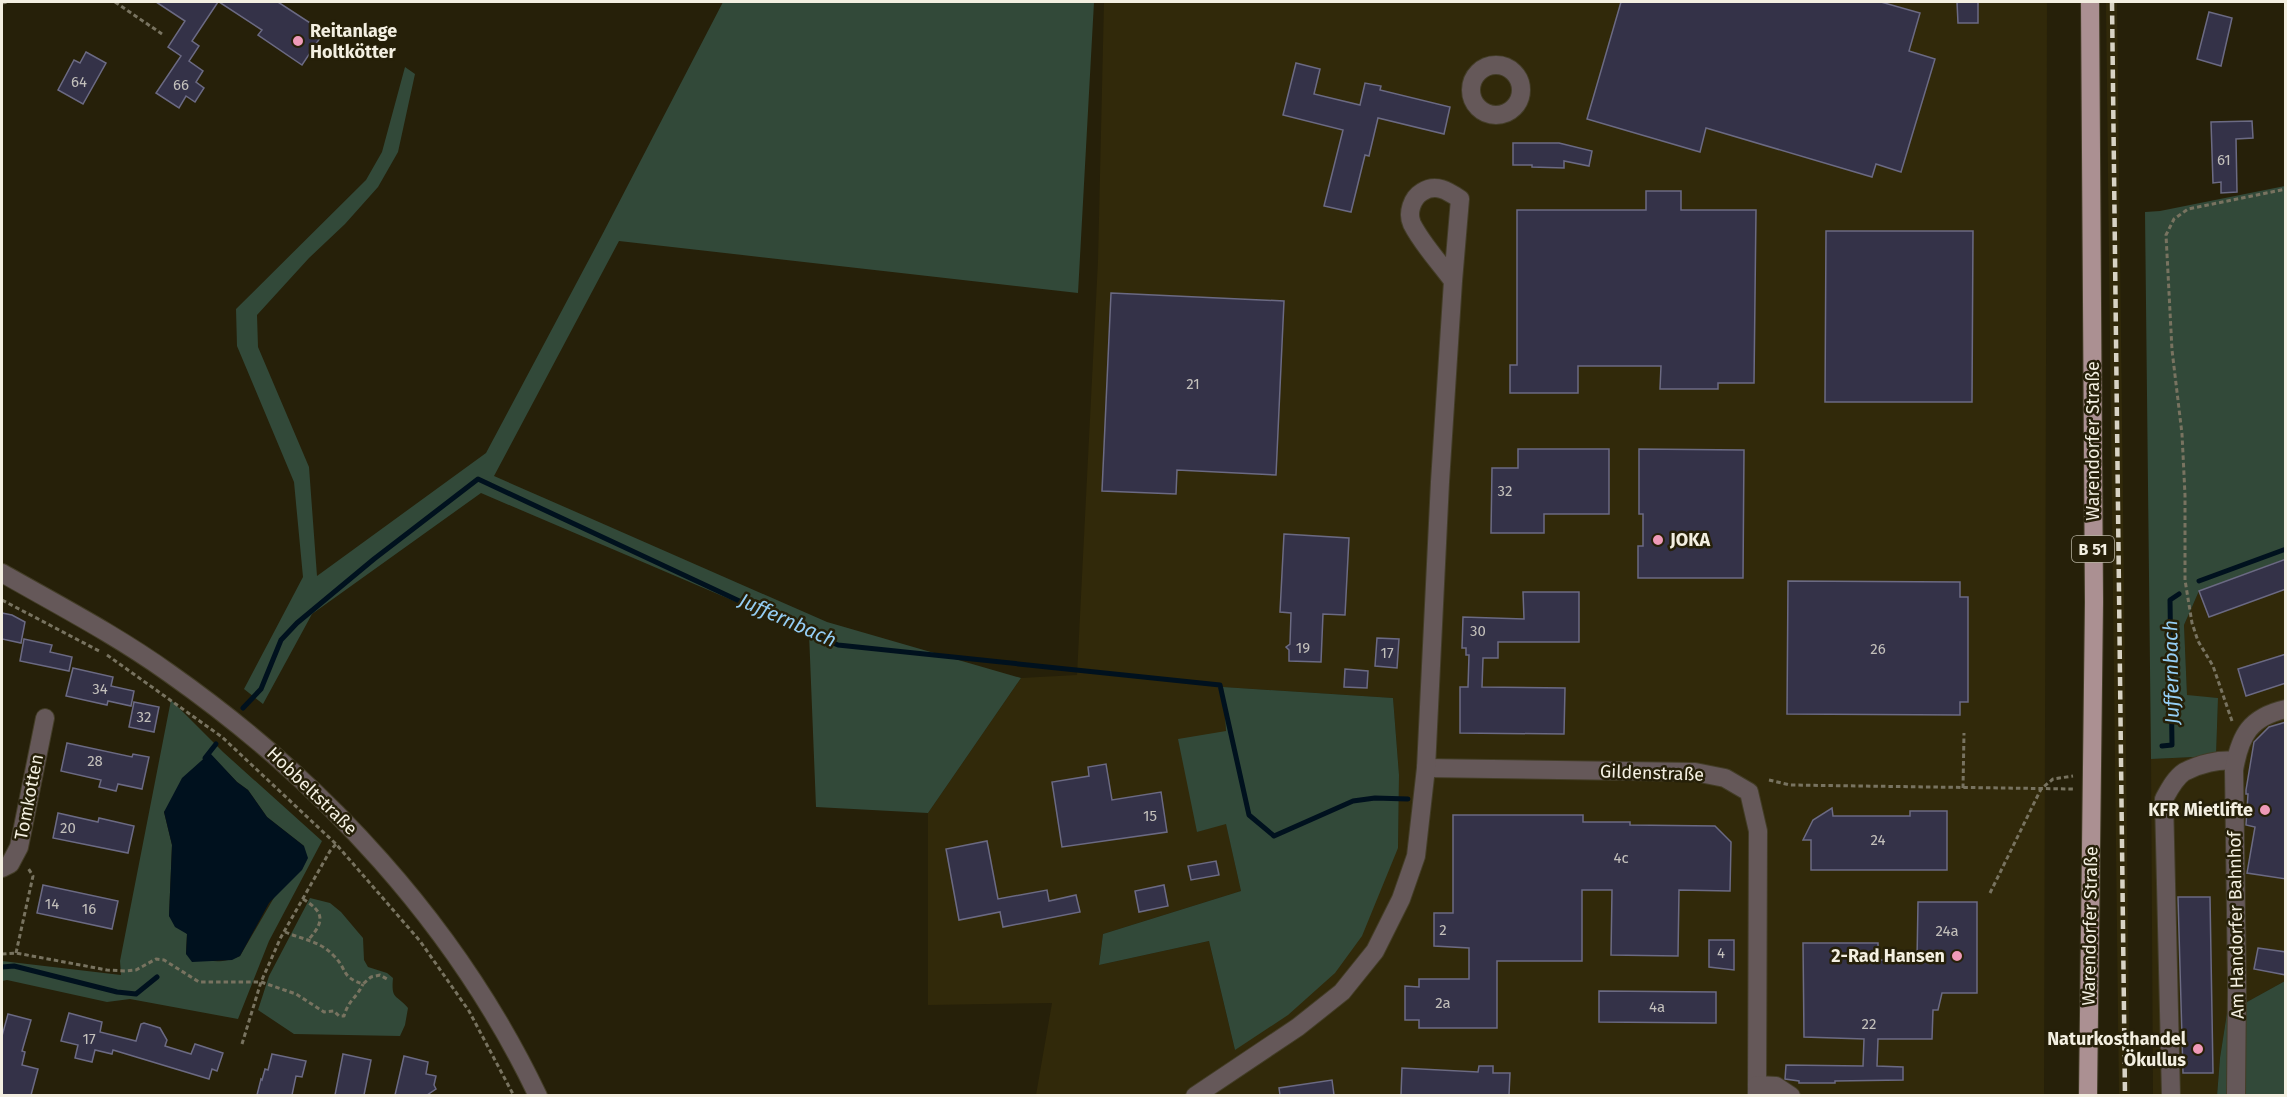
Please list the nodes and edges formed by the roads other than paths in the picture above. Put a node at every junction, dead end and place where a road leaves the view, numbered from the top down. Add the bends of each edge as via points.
1 (2090, 2) edge
2 (1453, 281) junction
3 (2, 573) edge
4 (2286, 710) edge
5 (45, 718) dead end
6 (2235, 761) junction
7 (1426, 768) junction
8 (6, 866) edge
9 (1756, 1090) edge
10 (538, 1095) edge
11 (1195, 1095) edge
12 (1791, 1095) edge
13 (2088, 1095) edge
14 (2171, 1095) edge
15 (2236, 1095) edge

1 - 13 main road, Warendorfer Straße / B 51 via 2094,602
2 - 2 street via 1460,199 1444,189 1430,187 1417,195 1411,206 1411,222
2 - 7 street
3 - 10 street, Hobbeltstraße via 169,672 305,781 373,850 437,927 485,999
4 - 6 street, Am Handorfer Bahnhof via 2268,714 2250,726
5 - 8 street, Tomkotten via 19,847
6 - 14 street via 2224,760 2183,773 2164,799
6 - 15 street, Am Handorfer Bahnhof
7 - 9 street, Gildenstraße via 1695,772 1725,778 1749,792 1758,831
7 - 11 street via 1416,856 1375,951 1342,992
9 - 12 street via 1776,1086

